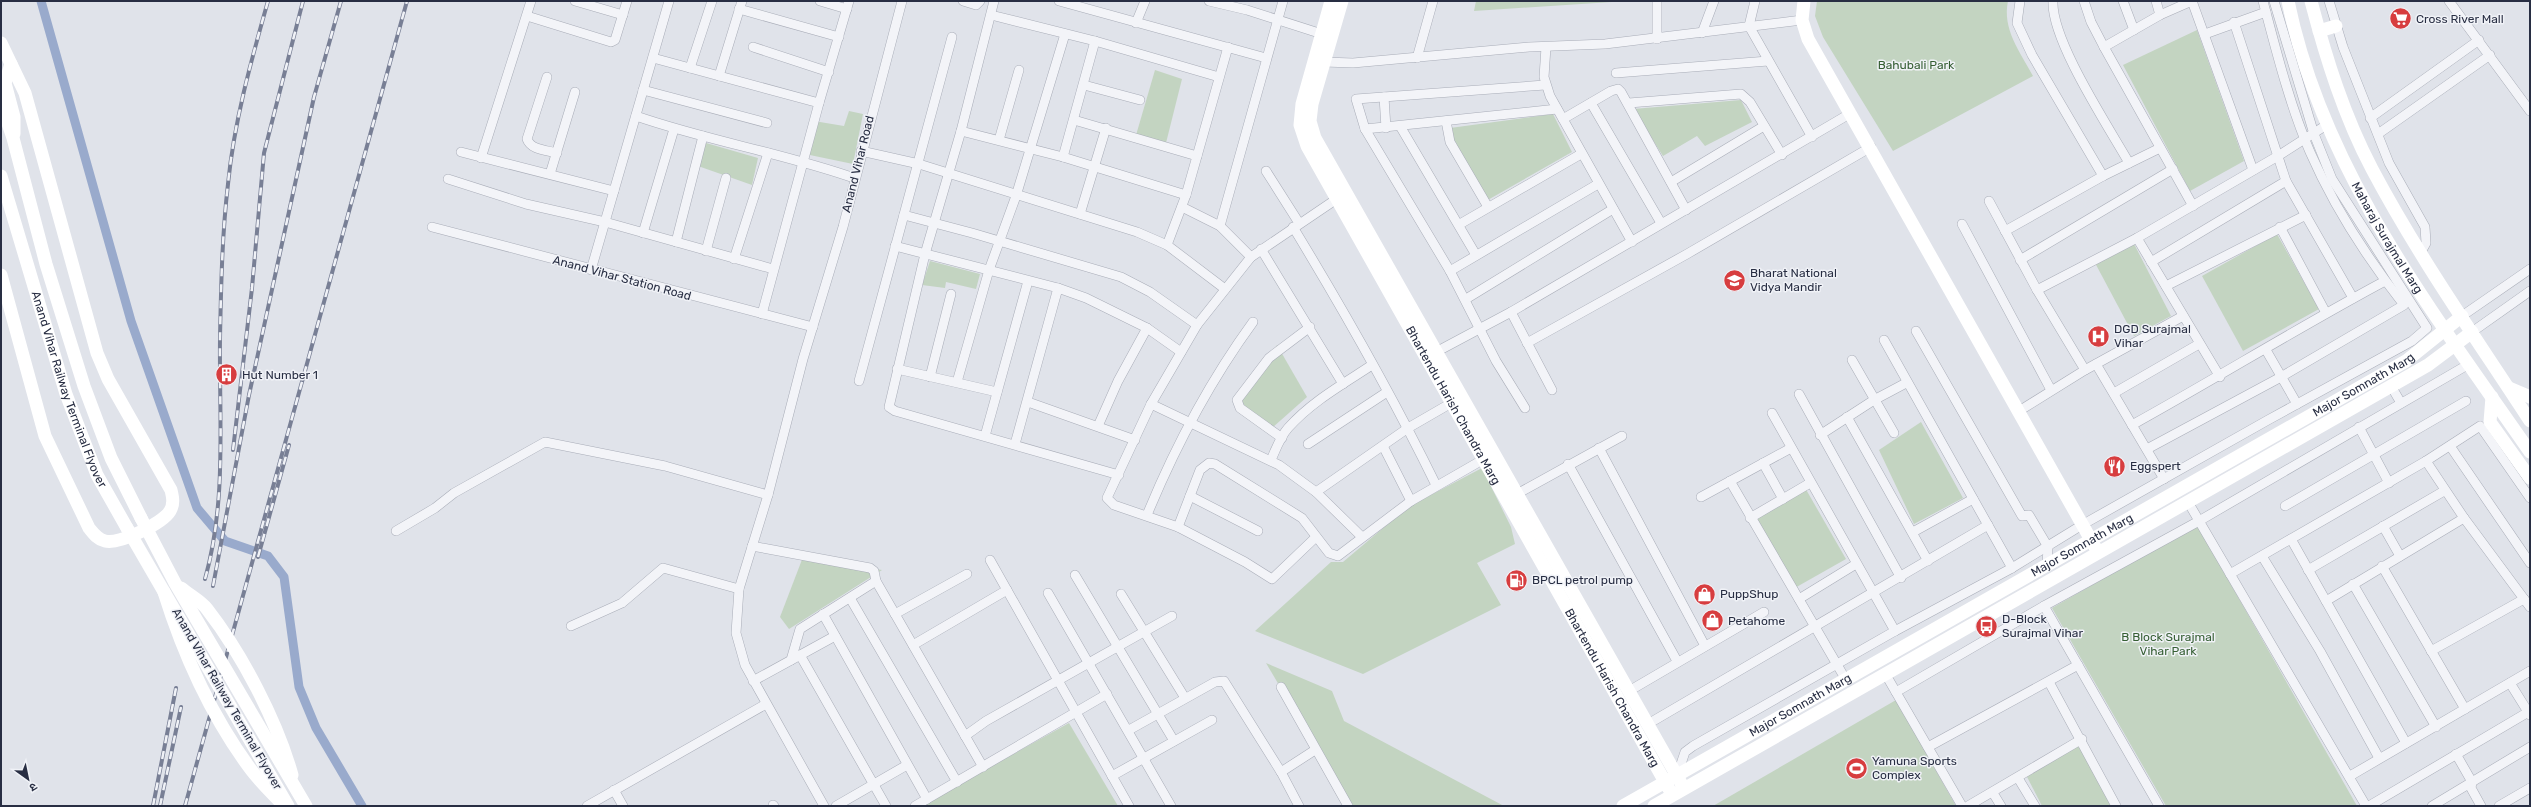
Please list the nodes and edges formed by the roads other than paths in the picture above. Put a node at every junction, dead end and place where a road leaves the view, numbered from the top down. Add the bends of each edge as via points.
1 (531, 1) edge
2 (575, 1) edge
3 (626, 1) edge
4 (669, 1) edge
5 (712, 1) edge
6 (820, 1) edge
7 (902, 1) edge
8 (963, 1) edge
9 (980, 1) edge
10 (994, 1) edge
11 (1059, 1) edge
12 (1145, 1) edge
13 (1208, 1) edge
14 (1283, 1) edge
15 (1331, 1) edge
16 (1342, 1) edge
17 (1433, 1) edge
18 (1658, 1) edge
19 (1714, 1) edge
20 (1755, 1) edge
21 (1804, 1) edge
22 (2020, 1) edge
23 (2053, 1) edge
24 (2084, 1) edge
25 (2123, 1) edge
26 (2156, 1) edge
27 (2263, 1) edge
28 (2274, 1) edge
29 (2288, 1) edge
30 (2311, 1) edge
31 (2329, 1) edge
32 (2449, 1) edge
33 (741, 5) edge
34 (848, 5) edge
35 (1244, 5) edge
36 (2266, 12) junction
37 (623, 15) junction
38 (991, 15) junction
39 (2160, 15) junction
40 (527, 16) junction
41 (1278, 19) junction
42 (1802, 20) junction
43 (2234, 22) junction
44 (1136, 23) junction
45 (1749, 26) junction
46 (2336, 26) junction
47 (2134, 30) junction
48 (2319, 31) junction
49 (1702, 33) junction
50 (1065, 34) junction
51 (1322, 34) junction
52 (2205, 34) junction
53 (839, 37) junction
54 (952, 37) dead end
55 (1657, 39) junction
56 (2479, 40) junction
57 (1095, 41) junction
58 (1, 43) edge
59 (753, 47) dead end
60 (1228, 47) junction
61 (1546, 47) junction
62 (2104, 47) junction
63 (2490, 55) junction
64 (653, 58) junction
65 (1266, 58) junction
66 (1417, 58) junction
67 (1768, 61) junction
68 (1324, 62) junction
69 (11, 64) junction
70 (690, 68) junction
71 (1019, 70) dead end
72 (829, 72) junction
73 (1616, 73) dead end
74 (719, 76) junction
75 (1219, 77) junction
76 (547, 78) dead end
77 (1084, 85) junction
78 (1545, 85) junction
79 (643, 90) junction
80 (576, 92) dead end
81 (1384, 97) junction
82 (1140, 100) dead end
83 (1, 103) edge
84 (819, 103) junction
85 (1591, 103) junction
86 (1629, 103) junction
87 (1557, 108) junction
88 (2530, 111) edge
89 (1851, 113) junction
90 (636, 116) junction
91 (2370, 118) junction
92 (1562, 119) junction
93 (1074, 120) junction
94 (1446, 120) junction
95 (767, 123) dead end
96 (2328, 124) junction
97 (1400, 126) junction
98 (1764, 126) junction
99 (1106, 128) junction
100 (1386, 128) junction
101 (674, 129) junction
102 (1365, 129) junction
103 (961, 130) junction
104 (2314, 134) junction
105 (2378, 134) junction
106 (703, 136) junction
107 (1812, 137) junction
108 (14, 138) junction
109 (2305, 139) junction
110 (999, 140) junction
111 (1870, 147) junction
112 (2160, 148) junction
113 (1029, 149) junction
114 (861, 151) junction
115 (461, 152) dead end
116 (557, 153) junction
117 (768, 153) junction
118 (1581, 154) junction
119 (1782, 155) junction
120 (1197, 156) junction
121 (2278, 156) junction
122 (1063, 157) junction
123 (481, 158) junction
124 (802, 162) junction
125 (2129, 163) junction
126 (919, 164) junction
127 (1094, 166) junction
128 (2173, 169) junction
129 (2253, 170) junction
130 (1266, 171) dead end
131 (550, 174) junction
132 (948, 175) junction
133 (1, 176) edge
134 (2103, 176) junction
135 (726, 178) dead end
136 (854, 178) junction
137 (448, 179) dead end
138 (2286, 181) junction
139 (1671, 182) junction
140 (1598, 184) junction
141 (614, 191) junction
142 (1016, 196) junction
143 (1186, 196) junction
144 (1341, 196) junction
145 (1989, 201) dead end
146 (2192, 206) junction
147 (1182, 207) junction
148 (1488, 207) junction
149 (1613, 209) junction
150 (1686, 210) junction
151 (1080, 214) junction
152 (904, 215) junction
153 (2306, 215) junction
154 (605, 222) junction
155 (934, 223) junction
156 (1460, 224) junction
157 (1661, 224) junction
158 (1962, 224) dead end
159 (1296, 225) junction
160 (1220, 226) junction
161 (432, 227) dead end
162 (2280, 227) junction
163 (2005, 231) junction
164 (643, 234) junction
165 (2137, 238) junction
166 (1000, 241) junction
167 (676, 242) junction
168 (1632, 242) junction
169 (1167, 245) junction
170 (895, 246) junction
171 (1261, 249) junction
172 (706, 251) junction
173 (2421, 252) junction
174 (925, 254) junction
175 (1476, 255) junction
176 (1251, 257) junction
177 (734, 259) junction
178 (2020, 260) junction
179 (2151, 262) junction
180 (774, 269) junction
181 (2530, 269) edge
182 (591, 270) junction
183 (989, 270) junction
184 (1450, 270) junction
185 (1, 275) edge
186 (1028, 281) junction
187 (2385, 281) junction
188 (2166, 286) junction
189 (1058, 288) junction
190 (1225, 289) junction
191 (2037, 290) junction
192 (2530, 292) edge
193 (951, 294) dead end
194 (2353, 298) junction
195 (1466, 299) junction
196 (1511, 312) junction
197 (2326, 312) junction
198 (762, 314) junction
199 (2183, 316) junction
200 (2462, 316) junction
201 (1253, 322) dead end
202 (1197, 326) junction
203 (1310, 327) junction
204 (813, 328) junction
205 (1147, 328) junction
206 (1479, 328) junction
207 (2445, 328) junction
208 (1916, 331) dead end
209 (2472, 332) junction
210 (1884, 340) dead end
211 (1527, 343) junction
212 (2199, 344) junction
213 (2455, 344) junction
214 (2266, 350) junction
215 (1181, 352) junction
216 (1436, 352) junction
217 (1852, 360) dead end
218 (2096, 364) junction
219 (2469, 364) junction
220 (1372, 365) junction
221 (897, 368) junction
222 (2085, 370) junction
223 (930, 377) junction
224 (2220, 377) junction
225 (2281, 377) junction
226 (859, 381) dead end
227 (957, 382) junction
228 (1906, 383) junction
229 (1343, 384) junction
230 (2391, 386) junction
231 (2509, 388) junction
232 (1552, 390) dead end
233 (2051, 390) junction
234 (997, 392) junction
235 (1387, 392) junction
236 (2114, 393) junction
237 (1799, 394) dead end
238 (2492, 397) junction
239 (2530, 397) edge
240 (1874, 400) junction
241 (2466, 401) dead end
242 (1028, 402) junction
243 (1452, 402) junction
244 (2401, 403) junction
245 (1151, 404) junction
246 (2297, 404) junction
247 (1525, 408) dead end
248 (2019, 411) junction
249 (1772, 413) dead end
250 (1847, 417) junction
251 (2530, 420) edge
252 (1192, 422) junction
253 (2132, 425) junction
254 (1098, 426) junction
255 (2359, 427) junction
256 (1408, 428) junction
257 (1894, 433) dead end
258 (1820, 435) junction
259 (985, 436) junction
260 (1622, 436) dead end
261 (1282, 438) junction
262 (1135, 440) junction
263 (1015, 444) junction
264 (1308, 444) dead end
265 (1382, 446) junction
266 (2450, 446) junction
267 (1599, 448) junction
268 (1791, 448) junction
269 (2147, 449) junction
270 (2530, 452) edge
271 (2373, 454) junction
272 (1484, 459) junction
273 (1271, 460) junction
274 (2426, 462) junction
275 (1763, 463) junction
276 (1568, 464) junction
277 (1119, 475) junction
278 (2164, 478) junction
279 (2530, 478) edge
280 (1730, 481) junction
281 (1810, 483) junction
282 (2390, 483) junction
283 (1436, 485) junction
284 (2444, 490) junction
285 (1316, 492) junction
286 (1517, 494) junction
287 (768, 495) junction
288 (1190, 496) junction
289 (1701, 497) dead end
290 (2530, 498) edge
291 (1783, 499) junction
292 (1974, 499) junction
293 (1411, 501) junction
294 (2188, 502) junction
295 (2285, 506) dead end
296 (1147, 515) junction
297 (1750, 518) junction
298 (2464, 518) junction
299 (2199, 521) junction
300 (1988, 525) junction
301 (2082, 525) junction
302 (2383, 526) junction
303 (1178, 527) junction
304 (396, 531) dead end
305 (1258, 531) dead end
306 (1913, 532) junction
307 (1316, 537) junction
308 (1362, 537) junction
309 (2291, 539) junction
310 (2091, 540) junction
311 (752, 546) junction
312 (2048, 546) junction
313 (2098, 553) junction
314 (2262, 556) junction
315 (2400, 556) junction
316 (990, 560) dead end
317 (1928, 561) junction
318 (2530, 563) edge
319 (1856, 564) junction
320 (2047, 565) junction
321 (2382, 566) junction
322 (2012, 568) junction
323 (2308, 570) junction
324 (967, 574) dead end
325 (2230, 574) junction
326 (1075, 575) dead end
327 (1901, 578) junction
328 (876, 581) junction
329 (175, 583) junction
330 (2353, 584) junction
331 (739, 589) junction
332 (1007, 590) junction
333 (164, 592) junction
334 (1048, 593) dead end
335 (1121, 594) dead end
336 (1872, 594) junction
337 (850, 598) junction
338 (1798, 599) junction
339 (2524, 599) junction
340 (2326, 601) junction
341 (2044, 606) junction
342 (2530, 608) edge
343 (1764, 612) dead end
344 (823, 614) junction
345 (895, 614) junction
346 (1172, 616) dead end
347 (571, 626) dead end
348 (1816, 626) junction
349 (1894, 631) junction
350 (1144, 633) junction
351 (835, 636) junction
352 (913, 645) junction
353 (1704, 646) junction
354 (1118, 648) junction
355 (2431, 651) junction
356 (800, 655) junction
357 (791, 660) junction
358 (1677, 661) junction
359 (1089, 663) junction
360 (1837, 664) junction
361 (2078, 665) junction
362 (2530, 671) edge
363 (1886, 675) junction
364 (753, 680) junction
365 (1059, 680) junction
366 (1846, 680) junction
367 (2049, 682) junction
368 (2510, 683) junction
369 (1281, 687) dead end
370 (1629, 691) junction
371 (1826, 691) junction
372 (1896, 692) junction
373 (1107, 694) junction
374 (1185, 698) junction
375 (766, 704) junction
376 (1834, 704) junction
377 (2466, 709) junction
378 (1076, 712) junction
379 (2529, 712) edge
380 (1159, 714) junction
381 (1212, 720) dead end
382 (1648, 724) junction
383 (2436, 727) junction
384 (1129, 730) junction
385 (965, 736) junction
386 (2082, 739) junction
387 (1174, 741) junction
388 (2406, 743) junction
389 (2530, 747) edge
390 (1928, 748) junction
391 (1315, 750) junction
392 (2456, 754) junction
393 (1144, 757) junction
394 (2379, 758) junction
395 (907, 765) junction
396 (983, 767) junction
397 (1281, 772) junction
398 (1112, 776) junction
399 (2350, 776) junction
400 (2018, 778) junction
401 (1671, 779) junction
402 (957, 782) junction
403 (2472, 782) junction
404 (873, 784) junction
405 (296, 788) junction
406 (2530, 788) edge
407 (614, 790) junction
408 (1678, 792) junction
409 (1993, 793) junction
410 (927, 799) junction
411 (2437, 805) edge
412 (284, 806) edge
413 (288, 806) edge
414 (306, 806) edge
415 (587, 806) edge
416 (623, 806) edge
417 (824, 806) edge
418 (836, 806) edge
419 (886, 806) edge
420 (916, 806) edge
421 (1129, 806) edge
422 (1171, 806) edge
423 (1299, 806) edge
424 (1348, 806) edge
425 (1623, 806) edge
426 (1654, 806) edge
427 (1962, 806) edge
428 (1968, 806) edge
429 (2001, 806) edge
430 (2035, 806) edge
431 (2116, 806) edge
432 (2159, 806) edge
433 (2367, 806) edge
434 (2481, 806) edge
435 (2499, 806) edge

1 - 40 street
2 - 37 street
3 - 37 street
4 - 64 street
5 - 70 street
6 - 34 street
7 - 114 street, Anand Vihar Road
8 - 9 street via 976,5
10 - 38 street
11 - 44 street
12 - 44 street
13 - 35 street
14 - 41 street
15 - 51 main road, Bhartendu Harish Chandra Marg
16 - 68 main road, Bhartendu Harish Chandra Marg
17 - 66 street
18 - 55 street
19 - 49 street
20 - 45 street
21 - 42 main road
22 - 134 street via 2017,23 2032,55
23 - 125 street via 2054,19 2069,56
24 - 62 street
25 - 47 street
26 - 39 street
27 - 36 street
28 - 104 street
29 - 96 main road, Maharaj Surajmal Marg via 2305,63
30 - 48 main road, Maharaj Surajmal Marg
31 - 46 street
32 - 56 street
33 - 53 street
33 - 74 street
34 - 53 street
35 - 41 street
36 - 43 street
36 - 109 street
37 - 40 street via 615,40 611,42
38 - 50 street
38 - 103 street
39 - 47 street
39 - 52 street via 2192,1
40 - 123 street
41 - 51 street
41 - 65 street
42 - 45 street
42 - 89 main road via 1808,39
43 - 52 street
43 - 121 street
44 - 60 street
45 - 49 street
45 - 67 street
46 - 48 main road
46 - 91 street
47 - 62 street
48 - 173 main road, Maharaj Surajmal Marg via 2344,106 2372,168
49 - 55 street
50 - 57 street
50 - 113 street
51 - 144 main road, Bhartendu Harish Chandra Marg via 1302,104 1300,125 1307,146
52 - 129 street
53 - 72 street
54 - 126 street
55 - 61 street
56 - 63 street
56 - 91 street
57 - 75 street
57 - 77 street
58 - 69 main road
59 - 72 street
60 - 65 street
60 - 75 street
61 - 66 street
61 - 78 street
62 - 112 street
63 - 88 street
63 - 105 street
64 - 70 street
64 - 79 street
65 - 160 street
66 - 68 street via 1353,63
67 - 73 street
67 - 107 street
68 - 144 main road, Bhartendu Harish Chandra Marg via 1310,121
69 - 108 main road via 5,83 14,117
69 - 185 main road via 25,93 98,353 108,379 171,490 173,505 166,517 159,522 114,542 99,539 88,528 46,436
70 - 74 street
71 - 110 street
72 - 84 street
74 - 84 street
75 - 120 street
76 - 116 street via 527,139 534,147
77 - 82 street
77 - 93 street
78 - 81 street
78 - 87 street
79 - 90 street
79 - 95 street
80 - 116 street
81 - 100 street
81 - 102 street via 1356,99
83 - 108 main road
84 - 124 street
85 - 86 street via 1618,89
85 - 92 street
85 - 157 street
86 - 98 street via 1741,94 1750,102
86 - 139 street
87 - 92 street
87 - 94 street
89 - 107 street
89 - 111 main road
90 - 101 street
90 - 141 street
91 - 105 street
92 - 118 street
93 - 99 street
93 - 122 street
94 - 97 street
94 - 148 street via 1450,142
96 - 104 street
96 - 207 main road, Maharaj Surajmal Marg via 2352,178 2380,231
97 - 100 street
97 - 156 street
98 - 119 street
98 - 139 street
99 - 120 street
99 - 127 street
100 - 102 street
101 - 106 street
101 - 164 street
102 - 184 street
103 - 110 street
103 - 132 street
104 - 109 street
104 - 246 street via 2342,197 2427,328 2412,341
105 - 173 street via 2389,163 2426,227 2426,243
106 - 117 street
106 - 167 street
107 - 119 street
108 - 329 main road, Anand Vihar Railway Terminal Flyover, bridge via 84,386 111,458
109 - 121 street
109 - 187 street via 2366,255
110 - 113 street
111 - 211 street via 1688,254
111 - 248 main road
112 - 125 street
112 - 128 street
113 - 122 street
113 - 142 street
114 - 126 street
114 - 136 street, Anand Vihar Road
115 - 123 street
116 - 131 street
117 - 124 street
117 - 177 street
118 - 140 street
118 - 148 street
119 - 150 street
120 - 143 street
121 - 129 street
121 - 138 street
122 - 127 street
123 - 131 street
124 - 136 street
124 - 180 street
125 - 134 street
126 - 132 street
126 - 152 street
127 - 143 street
127 - 151 street
128 - 146 street
128 - 178 street
129 - 146 street
130 - 159 street
131 - 141 street
132 - 142 street
132 - 155 street
133 - 333 main road, Anand Vihar Railway Terminal Flyover, bridge via 66,394 97,475
134 - 163 street
135 - 172 street
136 - 204 street, Anand Vihar Road
137 - 154 street via 526,204
138 - 153 street
138 - 179 street
139 - 150 street
140 - 149 street
140 - 175 street
141 - 154 street
142 - 151 street
142 - 166 street
143 - 147 street
144 - 159 street
144 - 216 main road, Bhartendu Harish Chandra Marg
144 - 243 main road, Bhartendu Harish Chandra Marg
145 - 163 street
146 - 165 street
147 - 160 street
147 - 169 street
148 - 156 street
149 - 168 street
149 - 195 street
150 - 157 street
151 - 169 street via 1137,232
152 - 155 street
152 - 170 street
153 - 162 street
153 - 194 street
154 - 164 street
154 - 182 street
155 - 166 street
155 - 174 street
156 - 175 street
157 - 168 street
158 - 233 street
159 - 171 street
159 - 220 street
160 - 176 street
161 - 182 street, Anand Vihar Station Road
162 - 188 street
162 - 197 street
163 - 178 street
164 - 167 street
165 - 179 street
165 - 191 street
166 - 183 street
166 - 202 street via 1121,277 1156,296
167 - 172 street
168 - 196 street
169 - 190 street
170 - 174 street
170 - 226 street
171 - 176 street
171 - 203 street
172 - 177 street
173 - 200 main road, Maharaj Surajmal Marg
174 - 183 street
174 - 221 street
175 - 184 street
176 - 190 street
177 - 180 street
178 - 191 street
179 - 188 street
180 - 198 street
181 - 200 street, Major Somnath Marg
182 - 198 street, Anand Vihar Station Road
183 - 186 street
183 - 227 street
184 - 195 street
186 - 189 street
186 - 234 street
187 - 194 street
187 - 225 street via 2404,305
188 - 199 street
189 - 205 street via 1101,304
189 - 242 street
190 - 202 street
191 - 222 street
192 - 209 street, Major Somnath Marg
193 - 223 street
194 - 197 street
195 - 206 street
196 - 206 street
196 - 211 street
197 - 214 street
198 - 204 street, Anand Vihar Station Road
199 - 212 street
199 - 218 street
200 - 207 main road, Major Somnath Marg
200 - 209 main road, Maharaj Surajmal Marg
201 - 252 street via 1219,371
202 - 215 street
203 - 229 street
203 - 261 street via 1269,358 1236,400 1240,408
204 - 287 street, Anand Vihar Road
205 - 215 street
205 - 254 street via 1118,380
206 - 216 street
206 - 247 street
207 - 213 main road, Maharaj Surajmal Marg
207 - 310 main road, Major Somnath Marg via 2406,361
208 - 312 street via 2022,516 2029,515
209 - 213 main road, Major Somnath Marg
209 - 231 main road, Maharaj Surajmal Marg
210 - 228 street
211 - 232 street
212 - 224 street
212 - 236 street
213 - 219 main road, Maharaj Surajmal Marg
213 - 230 main road, Major Somnath Marg via 2428,365
214 - 224 street
214 - 225 street
215 - 245 street
216 - 286 main road, Bhartendu Harish Chandra Marg
217 - 240 street
218 - 222 street
218 - 236 street
219 - 238 main road, Maharaj Surajmal Marg
219 - 244 street
220 - 229 street
220 - 235 street
221 - 223 street
221 - 259 street via 889,403 895,411
222 - 233 street
223 - 227 street
224 - 253 street
225 - 246 street
225 - 269 street
227 - 234 street
228 - 240 street
228 - 292 street
229 - 261 street via 1304,413
230 - 244 street
230 - 294 main road, Major Somnath Marg
231 - 239 main road
231 - 251 main road, Maharaj Surajmal Marg
233 - 248 street
234 - 259 street
235 - 256 street
235 - 264 street
236 - 253 street
237 - 258 street
238 - 270 main road, Maharaj Surajmal Marg
238 - 279 main road via 2490,422
240 - 250 street
240 - 257 street
241 - 271 street
242 - 254 street
242 - 263 street
243 - 256 street
243 - 272 main road, Bhartendu Harish Chandra Marg
244 - 255 street
245 - 252 street
245 - 262 street
246 - 278 street
248 - 301 main road
249 - 268 street
250 - 258 street
250 - 306 street
252 - 273 street
252 - 296 street
253 - 269 street
254 - 262 street
255 - 271 street
255 - 299 street
256 - 265 street
256 - 283 street
258 - 327 street
259 - 263 street
260 - 267 street
261 - 273 street
262 - 277 street
263 - 277 street
265 - 285 street
265 - 293 street
266 - 274 street
266 - 290 street via 2480,426
266 - 318 street
267 - 276 street
267 - 353 street
268 - 275 street
268 - 281 street
269 - 278 street
271 - 282 street
271 - 295 street
272 - 283 street
272 - 401 main road, Bhartendu Harish Chandra Marg
273 - 285 street
274 - 282 street
274 - 284 street
275 - 280 street
275 - 291 street
276 - 286 street
276 - 358 street
277 - 296 street via 1108,498 1109,502
278 - 301 street
280 - 289 street
280 - 297 street
281 - 291 street
281 - 319 street
282 - 309 street
283 - 293 street
284 - 298 street
284 - 302 street
285 - 308 street
286 - 370 main road, Bhartendu Harish Chandra Marg
287 - 304 street via 665,466 545,442 454,493 435,508
287 - 311 street, Anand Vihar Road
288 - 303 street
288 - 305 street
288 - 307 street via 1200,470 1209,463 1216,464 1302,518
291 - 297 street
292 - 300 street
292 - 306 street
293 - 308 street
294 - 299 street
294 - 313 main road, Major Somnath Marg
296 - 303 street
297 - 338 street
298 - 315 street
298 - 339 street
299 - 325 street
299 - 341 street
300 - 317 street
300 - 322 street
301 - 310 main road
301 - 312 street
302 - 315 street
302 - 323 street
303 - 307 street via 1272,579
306 - 317 street
307 - 308 street via 1329,553 1338,556
309 - 314 street
309 - 323 street
310 - 313 main road
310 - 320 main road, Major Somnath Marg
311 - 328 street via 870,568 874,571
311 - 331 street, Anand Vihar Road
312 - 320 street
312 - 322 street
313 - 363 main road, Major Somnath Marg
314 - 325 street
314 - 394 street via 2320,651
315 - 321 street
316 - 332 street
317 - 327 street
319 - 336 street
319 - 338 street
320 - 366 main road, Major Somnath Marg
321 - 330 street
321 - 355 street
322 - 349 street
323 - 340 street
324 - 345 street
325 - 399 street
326 - 354 street
327 - 336 street
328 - 337 street
328 - 345 street
329 - 405 main road, Anand Vihar Railway Terminal Flyover, bridge
329 - 405 main road, Anand Vihar Railway Terminal Flyover, bridge via 206,608 245,668 283,743
330 - 340 street
330 - 383 street
331 - 347 street via 663,568 622,603
331 - 364 street, Anand Vihar Road via 736,632 742,656
332 - 352 street
332 - 365 street
333 - 412 main road, Anand Vihar Railway Terminal Flyover, bridge via 176,631 204,692 249,768
333 - 413 main road, Anand Vihar Railway Terminal Flyover, bridge
334 - 359 street
335 - 350 street
336 - 348 street
336 - 349 street
337 - 344 street
337 - 402 street
338 - 348 street
339 - 342 street
339 - 355 street
340 - 388 street
341 - 361 street
341 - 372 street
343 - 353 street
344 - 351 street
344 - 357 street via 800,629
345 - 352 street
346 - 350 street
348 - 360 street
348 - 382 street
349 - 360 street
350 - 354 street
350 - 374 street
351 - 356 street
351 - 395 street
352 - 385 street
353 - 358 street
354 - 359 street
354 - 380 street
355 - 377 street
356 - 357 street
356 - 404 street
357 - 364 street
358 - 370 street
359 - 365 street
359 - 373 street
360 - 366 street
360 - 401 street via 1693,746 1685,752
361 - 367 street
361 - 432 street
362 - 368 street
363 - 372 street
363 - 376 main road, Major Somnath Marg
364 - 375 street, Anand Vihar Road
365 - 378 street
365 - 385 street
366 - 371 main road, Major Somnath Marg
367 - 386 street
367 - 390 street
368 - 377 street
368 - 379 street
369 - 391 street
370 - 382 main road, Bhartendu Harish Chandra Marg
371 - 376 main road
371 - 401 main road, Major Somnath Marg
372 - 390 street
373 - 378 street
373 - 384 street
374 - 380 street
374 - 397 street via 1215,682 1224,681
375 - 407 street
375 - 417 street, Anand Vihar Road
376 - 408 main road, Major Somnath Marg
377 - 383 street
378 - 396 street
378 - 398 street
379 - 392 street
380 - 384 street
380 - 387 street
381 - 387 street
382 - 401 main road, Bhartendu Harish Chandra Marg
383 - 388 street
384 - 393 street
385 - 396 street
386 - 400 street
386 - 431 street
387 - 393 street
388 - 394 street
389 - 403 street
390 - 427 street
391 - 397 street
391 - 424 street
392 - 403 street
392 - 433 street
393 - 398 street
393 - 422 street
394 - 399 street
395 - 404 street
395 - 410 street
396 - 402 street
397 - 423 street
398 - 421 street
399 - 433 street
400 - 409 street
400 - 430 street
401 - 408 main road, Bhartendu Harish Chandra Marg
401 - 425 main road, Major Somnath Marg
402 - 410 street
403 - 411 street
403 - 434 street via 2471,788
404 - 418 street
404 - 419 street
405 - 414 main road, Anand Vihar Railway Terminal Flyover, bridge
406 - 435 street
407 - 415 street
407 - 416 street
408 - 426 main road, Major Somnath Marg
409 - 428 street
409 - 429 street
410 - 420 street

